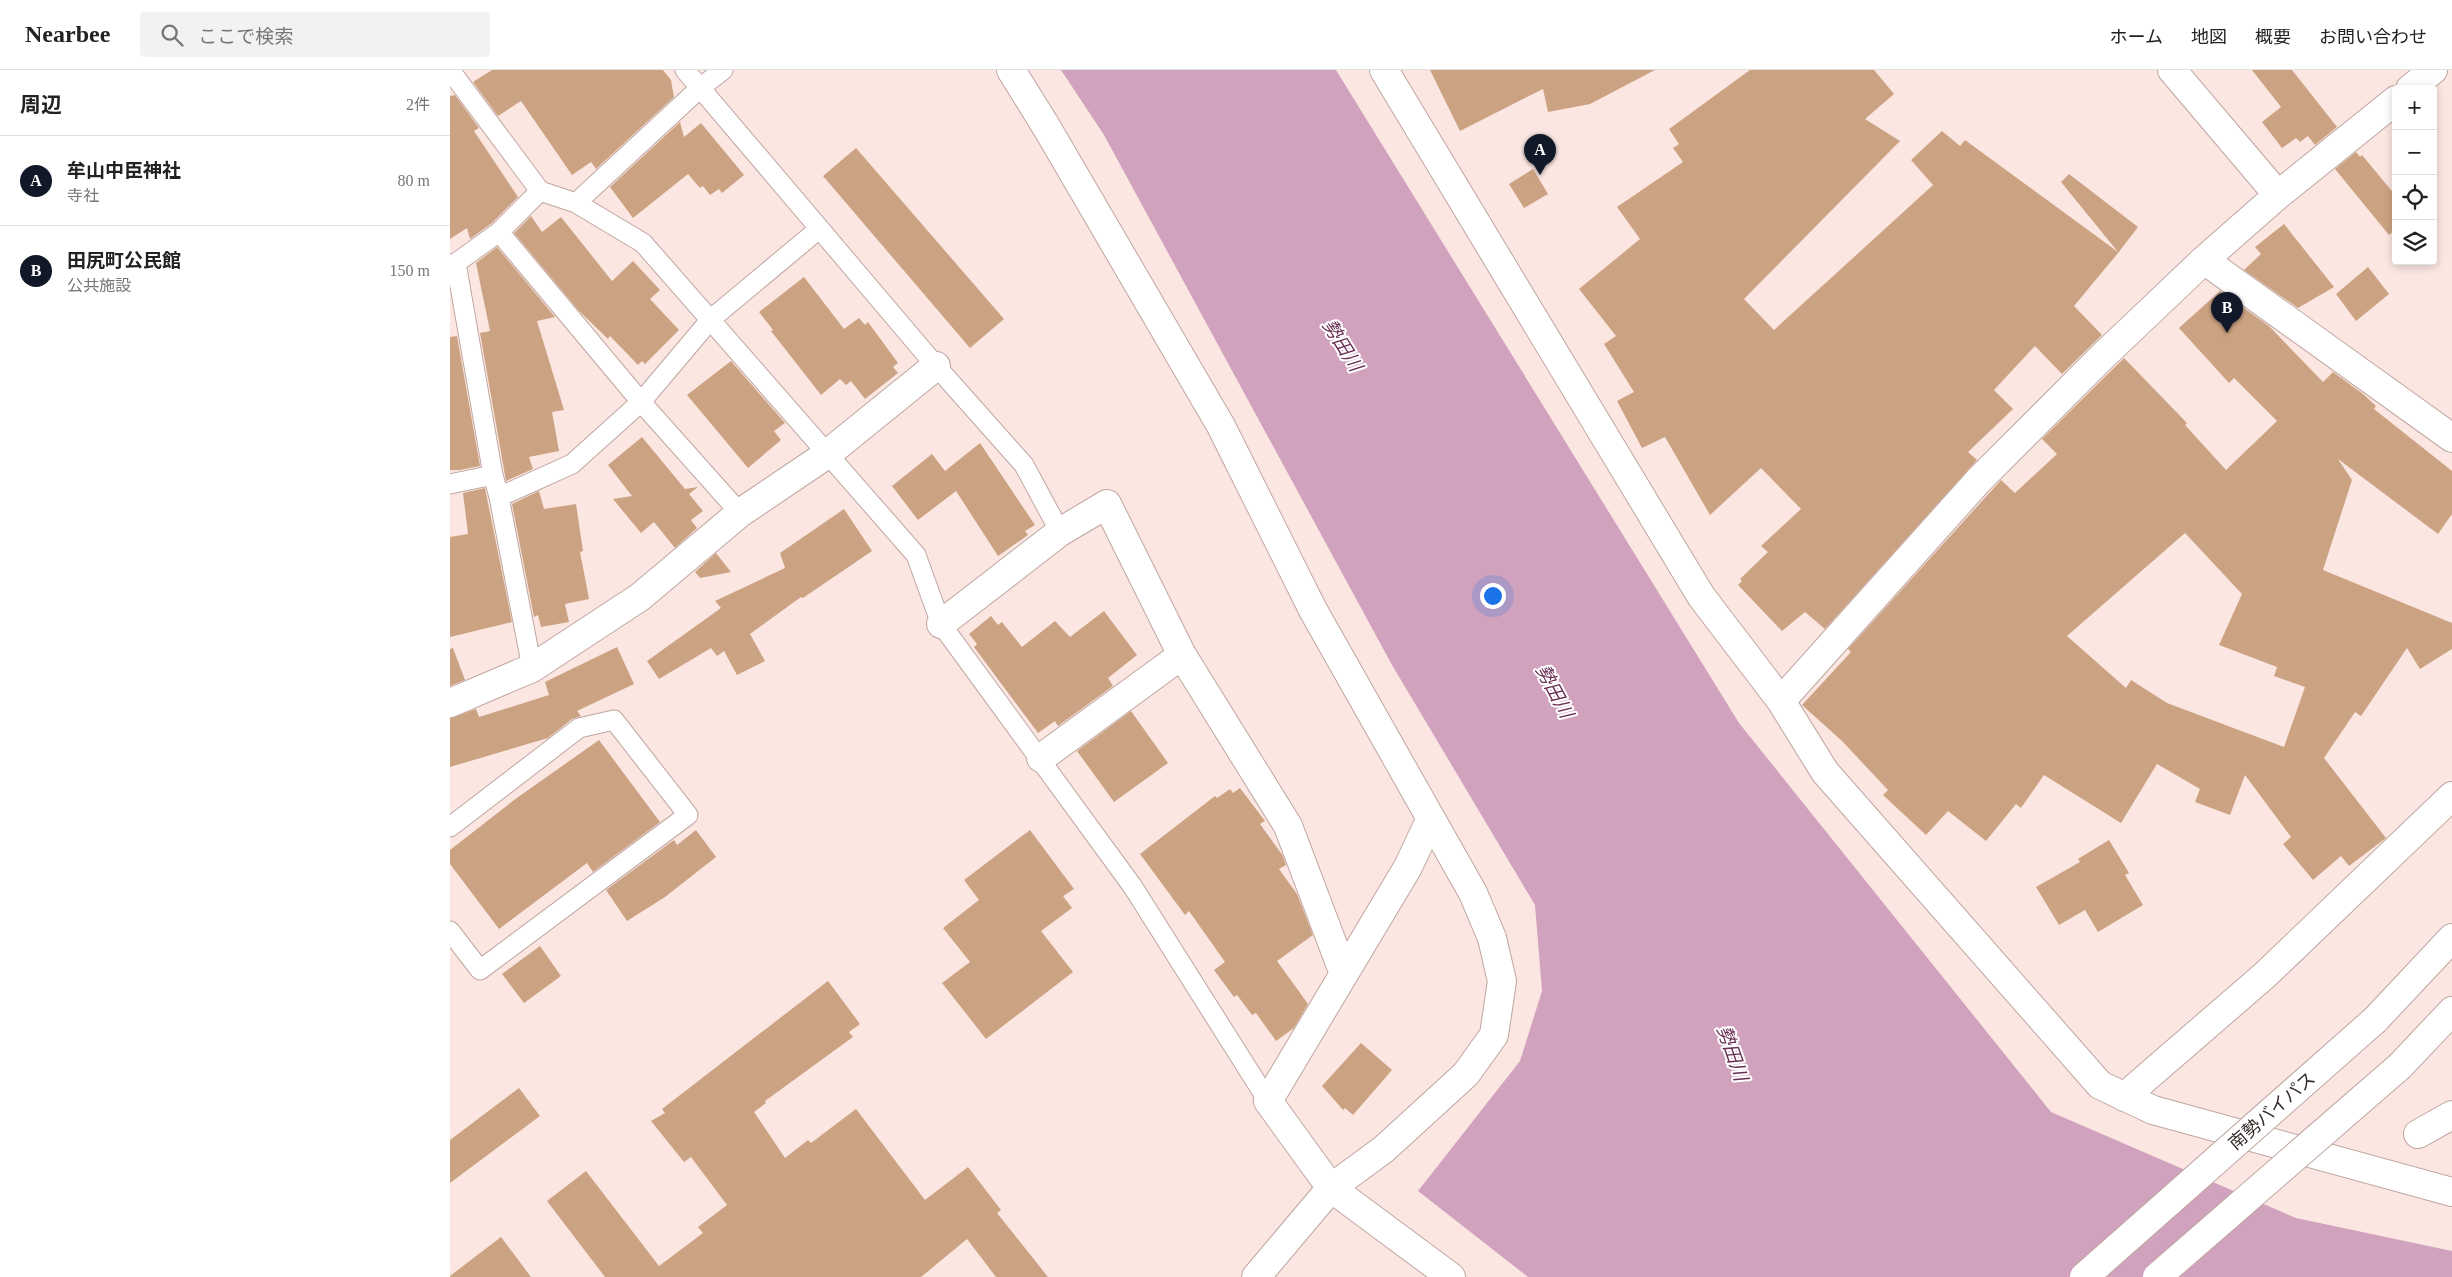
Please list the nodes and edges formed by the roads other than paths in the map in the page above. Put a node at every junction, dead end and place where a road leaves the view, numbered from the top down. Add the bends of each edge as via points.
1 (450, 70) edge
2 (685, 70) edge
3 (723, 70) edge
4 (1011, 70) edge
5 (1384, 70) edge
6 (2172, 70) edge
7 (2433, 70) edge
8 (2415, 85) edge
9 (700, 88) junction
10 (2392, 103) edge
11 (540, 192) junction
12 (2278, 195) junction
13 (576, 203) junction
14 (819, 229) junction
15 (499, 232) junction
16 (2204, 260) junction
17 (453, 263) edge
18 (711, 319) junction
19 (936, 366) junction
20 (641, 402) junction
21 (2452, 438) edge
22 (826, 455) junction
23 (493, 475) junction
24 (450, 484) edge
25 (499, 497) junction
26 (740, 514) junction
27 (1060, 532) junction
28 (941, 624) junction
29 (1182, 654) junction
30 (532, 668) junction
31 (1781, 701) junction
32 (450, 703) edge
33 (1041, 758) junction
34 (2452, 796) edge
35 (1430, 820) junction
36 (450, 827) edge
37 (450, 931) edge
38 (2452, 938) edge
39 (1344, 974) junction
40 (2452, 1011) edge
41 (2124, 1097) junction
42 (1268, 1101) junction
43 (2452, 1115) edge
44 (2418, 1134) dead end
45 (1330, 1188) junction
46 (2452, 1192) edge
47 (1256, 1277) edge
48 (1451, 1277) edge
49 (2084, 1277) edge
50 (2157, 1277) edge

1 - 11 lane
2 - 9 lane
3 - 9 lane
4 - 35 main road via 1221,426 1313,610
5 - 31 main road via 1700,596
6 - 12 main road
7 - 8 main road
9 - 13 lane
9 - 14 lane
10 - 12 main road
11 - 13 lane
11 - 15 lane
12 - 16 main road
13 - 18 lane via 643,243
14 - 18 lane
14 - 19 lane
15 - 17 lane
15 - 20 lane
16 - 21 main road
16 - 31 main road via 1978,481
17 - 23 lane
18 - 20 lane
18 - 22 lane
19 - 22 main road
19 - 27 lane via 1024,465
20 - 25 lane via 572,464
20 - 26 lane
22 - 26 main road
22 - 28 lane via 916,556
23 - 24 lane
23 - 25 lane
25 - 30 lane
26 - 30 main road via 640,597
27 - 28 main road
27 - 29 main road via 1107,504
28 - 33 lane
29 - 33 main road
29 - 39 main road via 1288,826
30 - 32 main road
31 - 41 main road via 1832,779 2100,1085
33 - 42 lane via 1133,886
34 - 41 main road via 2265,974
35 - 39 main road via 1408,867
35 - 45 main road via 1473,893 1492,938 1502,981 1494,1035 1459,1080 1384,1150
36 - 37 lane via 578,728 614,720 688,815 480,970
38 - 49 main road, 南勢バイパス, bridge via 2375,1020
39 - 42 main road
40 - 50 main road, bridge via 2400,1066
41 - 46 main road via 2153,1110
42 - 45 main road
43 - 44 main road
45 - 47 main road
45 - 48 main road

